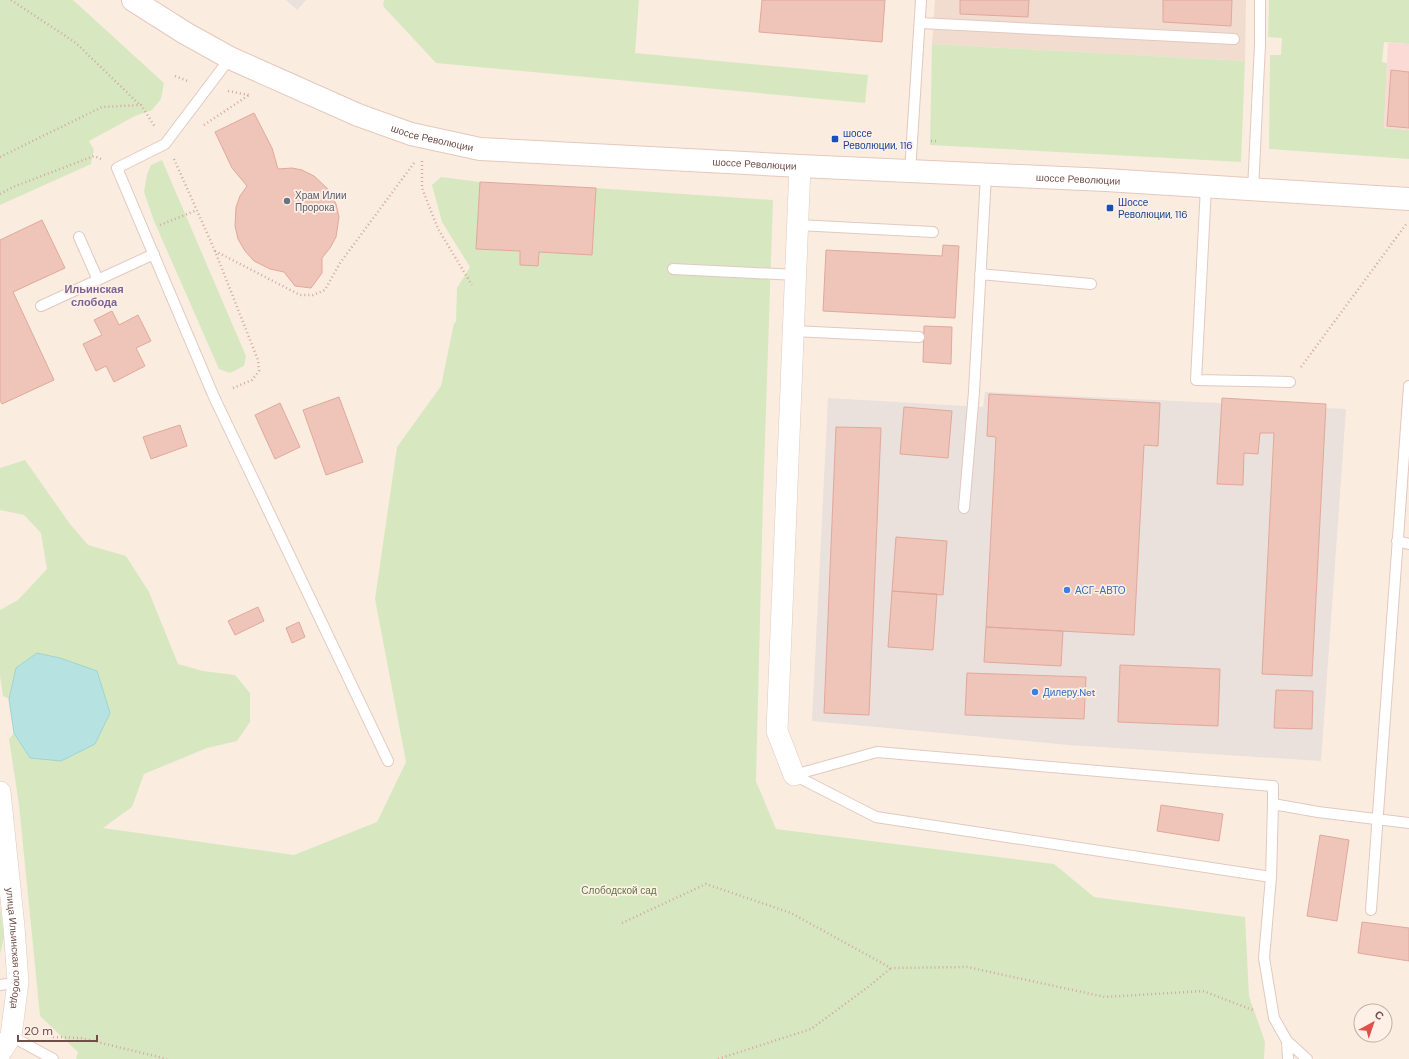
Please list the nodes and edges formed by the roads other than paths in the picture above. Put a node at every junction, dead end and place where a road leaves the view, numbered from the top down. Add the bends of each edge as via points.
1 (133, 0) edge
2 (921, 0) edge
3 (1260, 0) edge
4 (920, 23) junction
5 (1234, 39) dead end
6 (230, 58) junction
7 (800, 166) junction
8 (910, 172) junction
9 (986, 175) junction
10 (1206, 187) junction
11 (1253, 190) junction
12 (1409, 199) edge
13 (798, 225) junction
14 (933, 232) dead end
15 (78, 237) dead end
16 (154, 254) junction
17 (673, 269) dead end
18 (980, 274) junction
19 (796, 275) junction
20 (98, 280) junction
21 (1090, 284) dead end
22 (41, 306) dead end
23 (793, 331) junction
24 (919, 337) dead end
25 (1290, 382) road end
26 (1409, 386) edge
27 (1409, 391) edge
28 (964, 508) dead end
29 (1397, 541) junction
30 (1409, 544) edge
31 (388, 760) dead end
32 (794, 776) junction
33 (0, 792) edge
34 (1274, 804) junction
35 (1378, 819) junction
36 (1409, 823) edge
37 (1271, 877) junction
38 (1371, 910) dead end
39 (9, 984) edge
40 (11, 1036) junction
41 (1287, 1041) junction
42 (0, 1053) edge
43 (53, 1059) edge
44 (1288, 1059) edge
45 (1306, 1059) edge

1 - 6 main road, шоссе Революции
2 - 4 lane
3 - 11 lane
4 - 5 lane
4 - 8 lane
6 - 7 main road, шоссе Революции via 358,115 411,134 480,150
6 - 16 lane via 165,144 117,168
7 - 8 main road, шоссе Революции
7 - 13 street
8 - 9 main road, шоссе Революции
9 - 10 main road, шоссе Революции
9 - 18 lane
10 - 11 main road, шоссе Революции
10 - 25 lane via 1196,380
11 - 12 main road, шоссе Революции
13 - 14 lane
13 - 19 street
15 - 20 lane
16 - 20 lane
16 - 31 lane via 214,397
17 - 19 lane
18 - 21 lane
18 - 28 lane via 974,392
19 - 23 street
20 - 22 lane
23 - 24 lane
23 - 32 street via 777,731
26 - 27 lane
27 - 29 lane
29 - 30 lane
29 - 35 lane
32 - 34 lane via 877,752 1274,786
32 - 37 lane via 876,817
33 - 39 street, улица Ильинская слобода via 14,926
34 - 35 lane
34 - 37 lane
35 - 36 lane
35 - 38 lane
37 - 41 lane via 1264,958 1274,1018
39 - 40 street, улица Ильинская слобода
40 - 42 street, улица Ильинская слобода
40 - 43 lane
41 - 44 lane
41 - 45 lane

